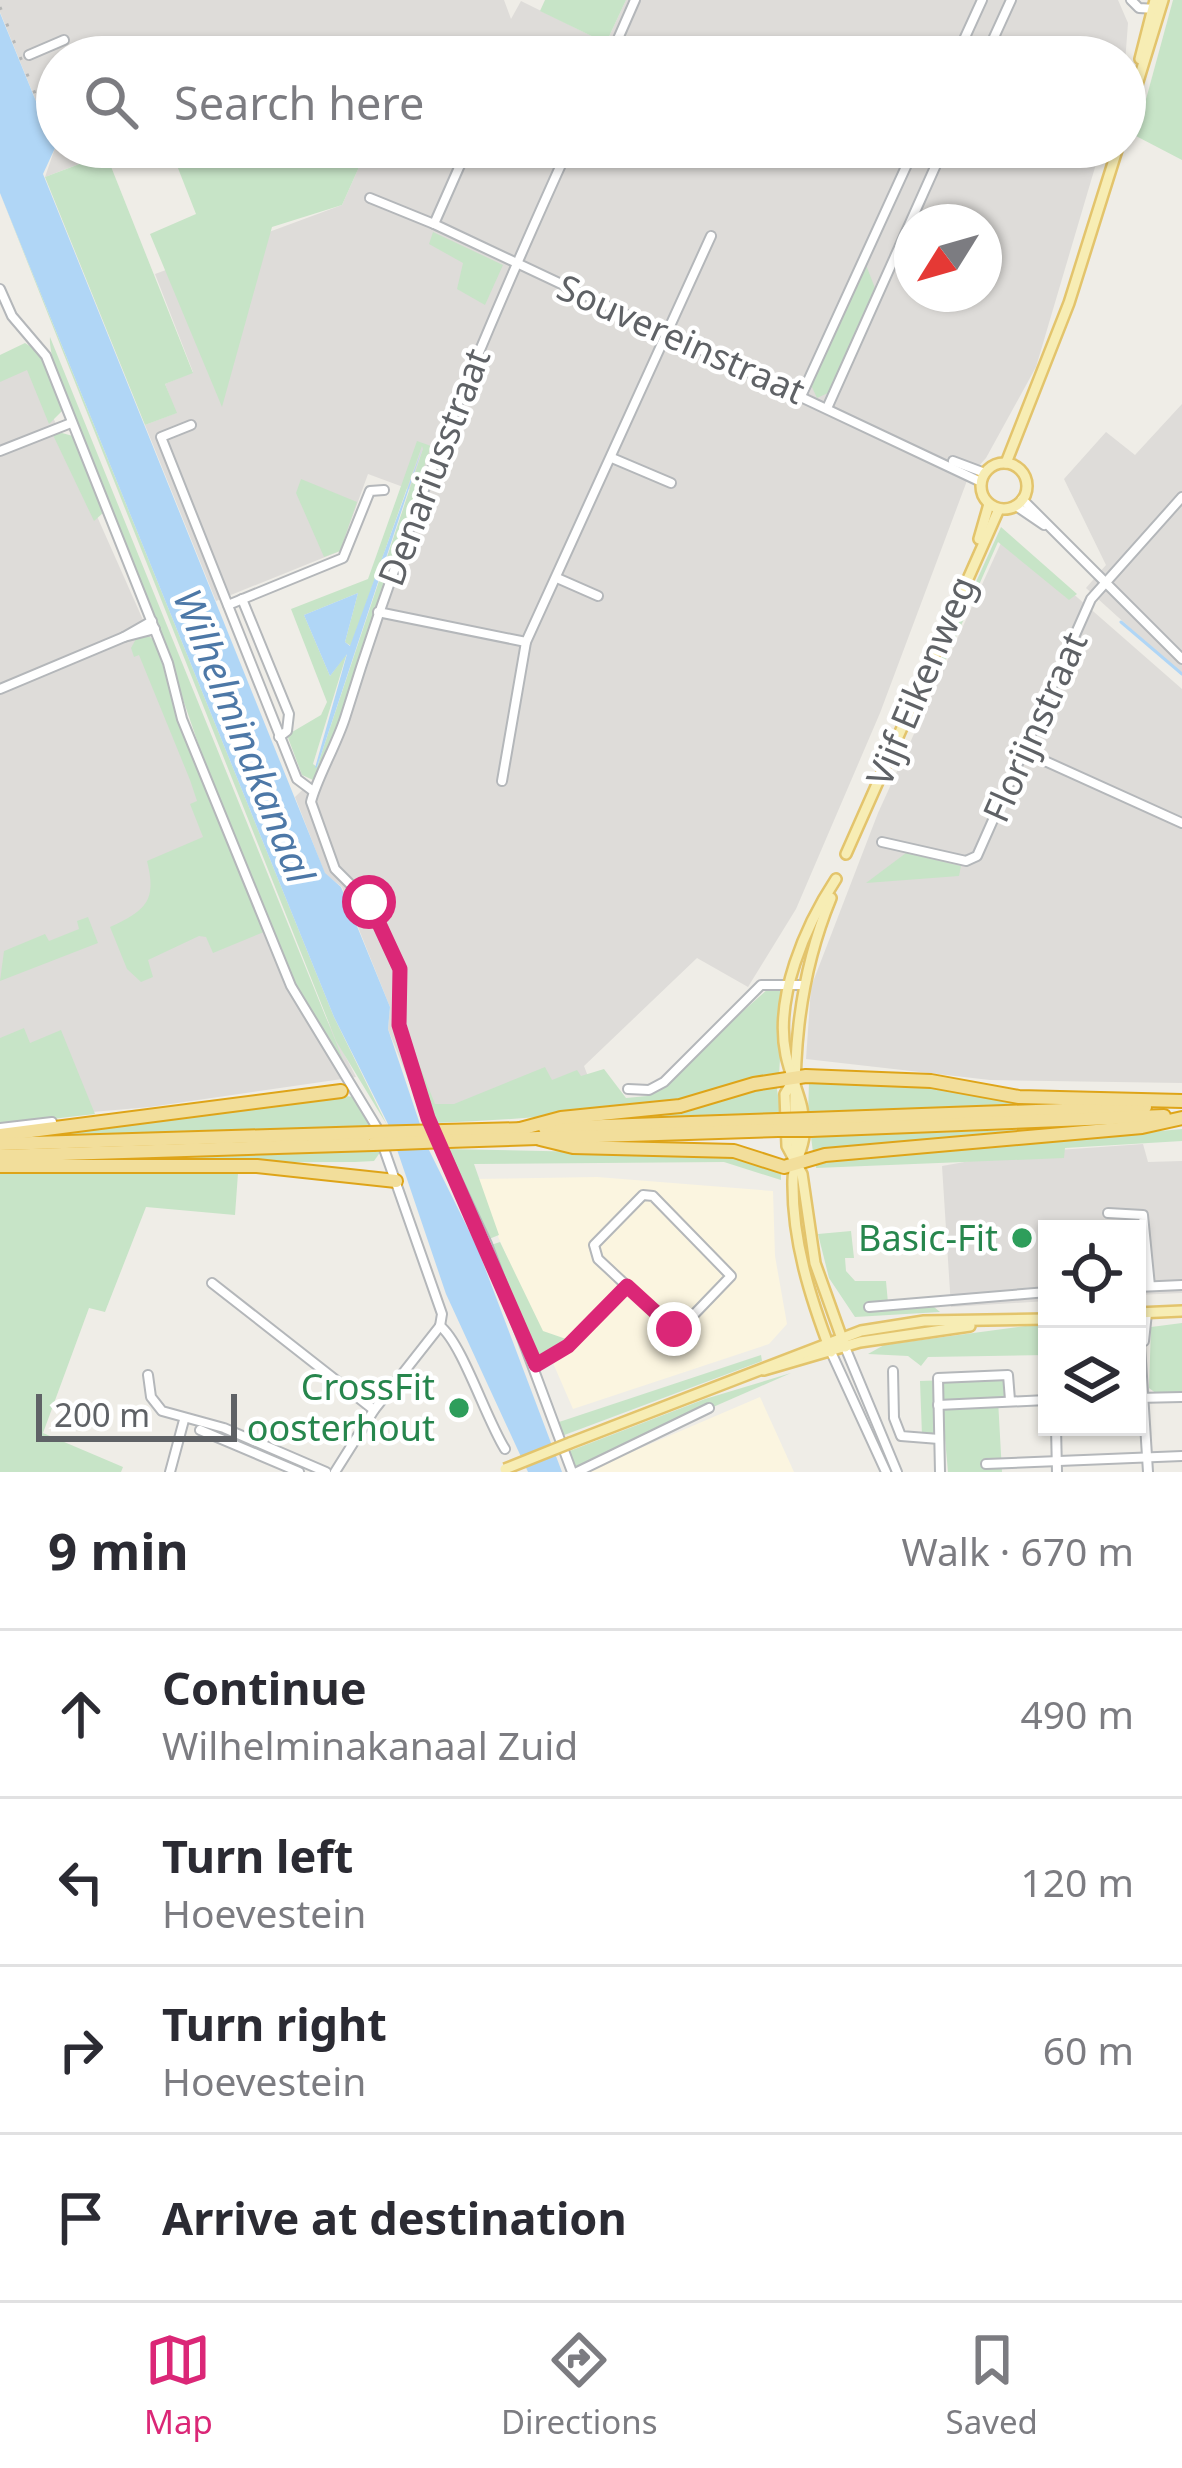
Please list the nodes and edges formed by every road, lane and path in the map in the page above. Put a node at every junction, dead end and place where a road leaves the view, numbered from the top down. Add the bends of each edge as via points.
1 (635, 0) edge
2 (982, 0) edge
3 (1011, 0) edge
4 (1134, 0) edge
5 (1157, 4) edge
6 (619, 36) edge
7 (966, 36) edge
8 (995, 36) edge
9 (1146, 49) edge
10 (36, 52) edge
11 (29, 55) dead end
12 (459, 168) edge
13 (559, 168) edge
14 (905, 168) edge
15 (935, 168) edge
16 (1111, 168) edge
17 (370, 198) dead end
18 (434, 224) junction
19 (711, 236) dead end
20 (516, 264) junction
21 (0, 290) edge
22 (668, 333) junction
23 (802, 394) junction
24 (828, 406) junction
25 (71, 423) junction
26 (191, 425) dead end
27 (0, 451) edge
28 (612, 458) junction
29 (1011, 466) junction
30 (983, 478) junction
31 (671, 484) dead end
32 (384, 490) dead end
33 (1182, 497) edge
34 (1019, 502) junction
35 (994, 506) junction
36 (557, 578) junction
37 (1102, 584) junction
38 (598, 596) dead end
39 (242, 599) junction
40 (228, 605) junction
41 (378, 612) junction
42 (154, 625) junction
43 (526, 642) junction
44 (1182, 659) edge
45 (0, 688) edge
46 (280, 737) junction
47 (1025, 752) junction
48 (502, 782) dead end
49 (313, 791) junction
50 (1182, 823) edge
51 (882, 842) dead end
52 (797, 985) junction
53 (794, 1079) junction
54 (347, 1087) junction
55 (628, 1089) dead end
56 (1182, 1103) edge
57 (1182, 1117) edge
58 (811, 1124) junction
59 (778, 1125) junction
60 (520, 1129) junction
61 (0, 1132) edge
62 (446, 1136) junction
63 (371, 1139) junction
64 (540, 1139) junction
65 (0, 1144) edge
66 (0, 1156) edge
67 (796, 1163) junction
68 (0, 1166) edge
69 (396, 1180) junction
70 (1108, 1214) dead end
71 (212, 1283) dead end
72 (1182, 1285) edge
73 (627, 1286) junction
74 (1146, 1286) edge
75 (1150, 1286) junction
76 (1038, 1293) edge
77 (946, 1300) junction
78 (869, 1307) dead end
79 (1182, 1311) edge
80 (1146, 1313) edge
81 (1038, 1319) edge
82 (949, 1325) junction
83 (440, 1326) junction
84 (843, 1343) junction
85 (830, 1348) junction
86 (536, 1365) junction
87 (893, 1371) dead end
88 (148, 1375) dead end
89 (1182, 1397) edge
90 (1146, 1398) edge
91 (1010, 1400) junction
92 (1038, 1400) edge
93 (938, 1405) junction
94 (709, 1408) dead end
95 (374, 1410) junction
96 (184, 1420) junction
97 (200, 1430) dead end
98 (214, 1430) junction
99 (1056, 1436) edge
100 (1145, 1436) edge
101 (939, 1439) junction
102 (505, 1449) dead end
103 (1182, 1456) edge
104 (1148, 1458) junction
105 (986, 1464) dead end
106 (297, 1467) edge
107 (1057, 1467) edge
108 (502, 1471) edge
109 (170, 1472) edge
110 (331, 1472) edge
111 (574, 1472) edge
112 (886, 1472) edge
113 (897, 1472) edge
114 (940, 1472) edge
115 (1148, 1472) edge

1 - 6 street
2 - 7 street
3 - 8 street
4 - 5 street
5 - 9 main road
10 - 11 street
12 - 18 street
13 - 20 street, Denariusstraat
14 - 23 street
15 - 24 street
16 - 29 main road
17 - 18 street, Souvereinstraat
18 - 20 street, Souvereinstraat
19 - 22 street
20 - 22 street, Souvereinstraat
20 - 41 street, Denariusstraat
21 - 25 street via 46,356
22 - 23 street, Souvereinstraat
22 - 28 street
23 - 24 street, Souvereinstraat
24 - 30 street, Souvereinstraat
25 - 27 street
25 - 42 street
26 - 40 street via 161,437
28 - 31 street
28 - 36 street
29 - 30 main road
29 - 34 main road via 1026,482
30 - 35 main road
32 - 39 street via 370,490 343,558
33 - 37 street, Florijnstraat
34 - 35 main road
34 - 37 street
35 - 52 main road, Vijf Eikenweg
36 - 38 street
36 - 43 street
37 - 44 street
37 - 47 street, Florijnstraat
39 - 40 street
39 - 46 street via 289,714
40 - 46 street
41 - 43 street
41 - 49 street, Denariusstraat via 334,754
42 - 45 street
42 - 54 street via 182,718 291,986
43 - 48 street
46 - 49 street via 297,778
47 - 50 street
47 - 51 street, Florijnstraat via 973,859
49 - 86 street via 312,814 335,868 374,907 400,969 399,1025 428,1118
52 - 53 main road, Vijf Eikenweg via 785,1053
52 - 55 street via 761,985 664,1082
53 - 56 highway via 863,1076 1019,1096
53 - 60 highway via 680,1106
53 - 67 main road via 804,1139
53 - 67 main road via 785,1108
54 - 61 highway
54 - 69 street
56 - 58 highway
57 - 58 highway
57 - 67 highway
58 - 59 highway, bridge
59 - 60 highway
59 - 64 highway
60 - 62 highway
62 - 63 highway, bridge
62 - 64 highway
63 - 65 highway
63 - 66 highway
64 - 67 highway via 572,1147 715,1149 772,1166
67 - 84 main road via 814,1263
67 - 85 main road via 799,1247
68 - 69 highway via 257,1166
69 - 83 street
70 - 75 street via 1140,1213 1147,1221
71 - 95 street
72 - 75 street
73 - 73 street via 594,1245 643,1195 731,1273 679,1330
73 - 86 street via 568,1346
74 - 75 street
76 - 77 street
77 - 78 street
77 - 82 street
79 - 80 main road
81 - 82 main road
82 - 84 main road
83 - 95 street
83 - 102 street
84 - 85 main road
84 - 113 street
85 - 108 main road, bridge
85 - 112 street
86 - 111 street
87 - 101 street via 902,1436
88 - 96 street via 162,1412
89 - 90 street
91 - 92 street
91 - 93 street
91 - 93 street via 1008,1375 938,1378
93 - 101 street
94 - 111 street
95 - 110 street
96 - 98 street
96 - 109 street
97 - 98 street
98 - 106 street
99 - 107 street
100 - 104 street
101 - 114 street
103 - 104 street
104 - 107 street
104 - 115 street
105 - 107 street
106 - 110 street

